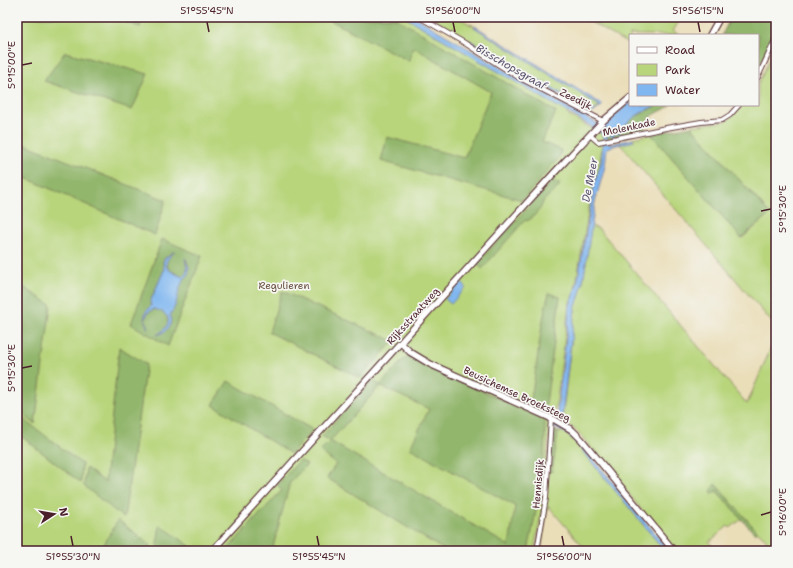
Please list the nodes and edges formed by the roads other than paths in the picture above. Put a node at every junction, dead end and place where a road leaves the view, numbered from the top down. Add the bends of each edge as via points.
1 (419, 17) edge
2 (720, 17) edge
3 (711, 34) edge
4 (776, 38) edge
5 (759, 75) edge
6 (629, 99) edge
7 (738, 106) edge
8 (602, 122) junction
9 (590, 135) junction
10 (401, 343) junction
11 (553, 419) junction
12 (212, 551) edge
13 (537, 551) edge
14 (674, 551) edge

1 - 8 street, Zeedijk via 518,77
2 - 3 main road
4 - 5 street
6 - 8 main road, Rijksstraatweg
7 - 9 street, Molenkade via 722,120 598,142
8 - 9 main road, Rijksstraatweg
9 - 10 main road, Rijksstraatweg
10 - 11 main road, Beusichemse Broeksteeg via 410,352 430,364
10 - 12 main road, Rijksstraatweg
11 - 13 street, Hennisdijk via 546,498
11 - 14 main road, Beusichemse Broeksteeg via 581,439

